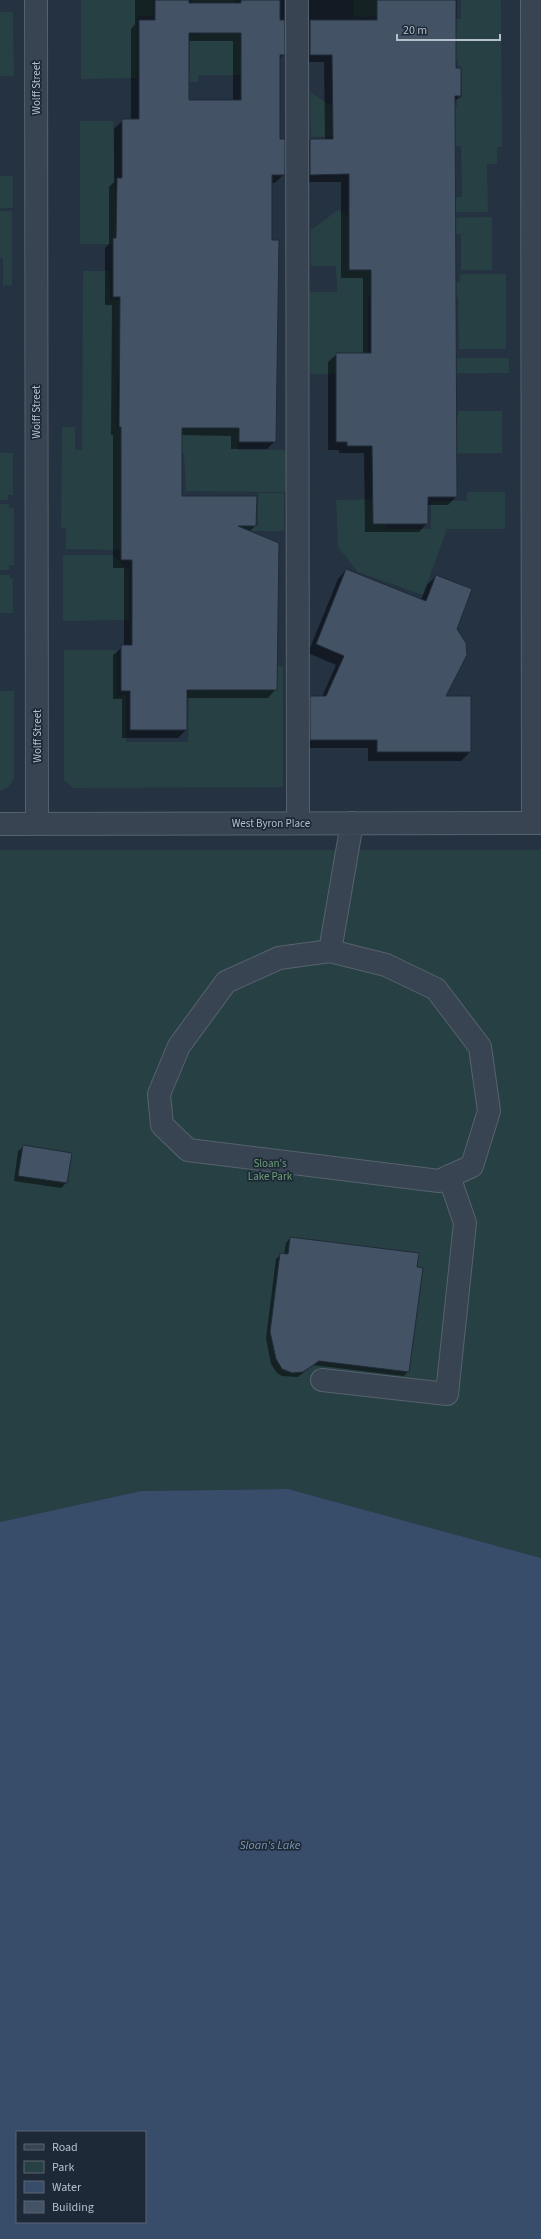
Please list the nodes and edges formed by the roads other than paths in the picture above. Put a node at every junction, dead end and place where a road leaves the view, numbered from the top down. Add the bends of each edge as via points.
1 (36, 0) edge
2 (297, 0) edge
3 (532, 0) edge
4 (298, 823) junction
5 (352, 823) junction
6 (537, 823) edge
7 (0, 824) edge
8 (37, 824) junction
9 (330, 951) junction
10 (449, 1176) junction
11 (322, 1380) dead end

1 - 8 street, Wolff Street
2 - 4 street
3 - 6 street
4 - 5 street, West Byron Place
4 - 8 street, West Byron Place
5 - 6 street, West Byron Place
5 - 9 street
7 - 8 street, West Byron Place
9 - 10 street via 386,965 436,989 480,1047 489,1111 472,1166
9 - 10 street via 279,958 226,982 179,1046 158,1094 162,1125 188,1150 439,1180
10 - 11 street via 465,1223 447,1394

